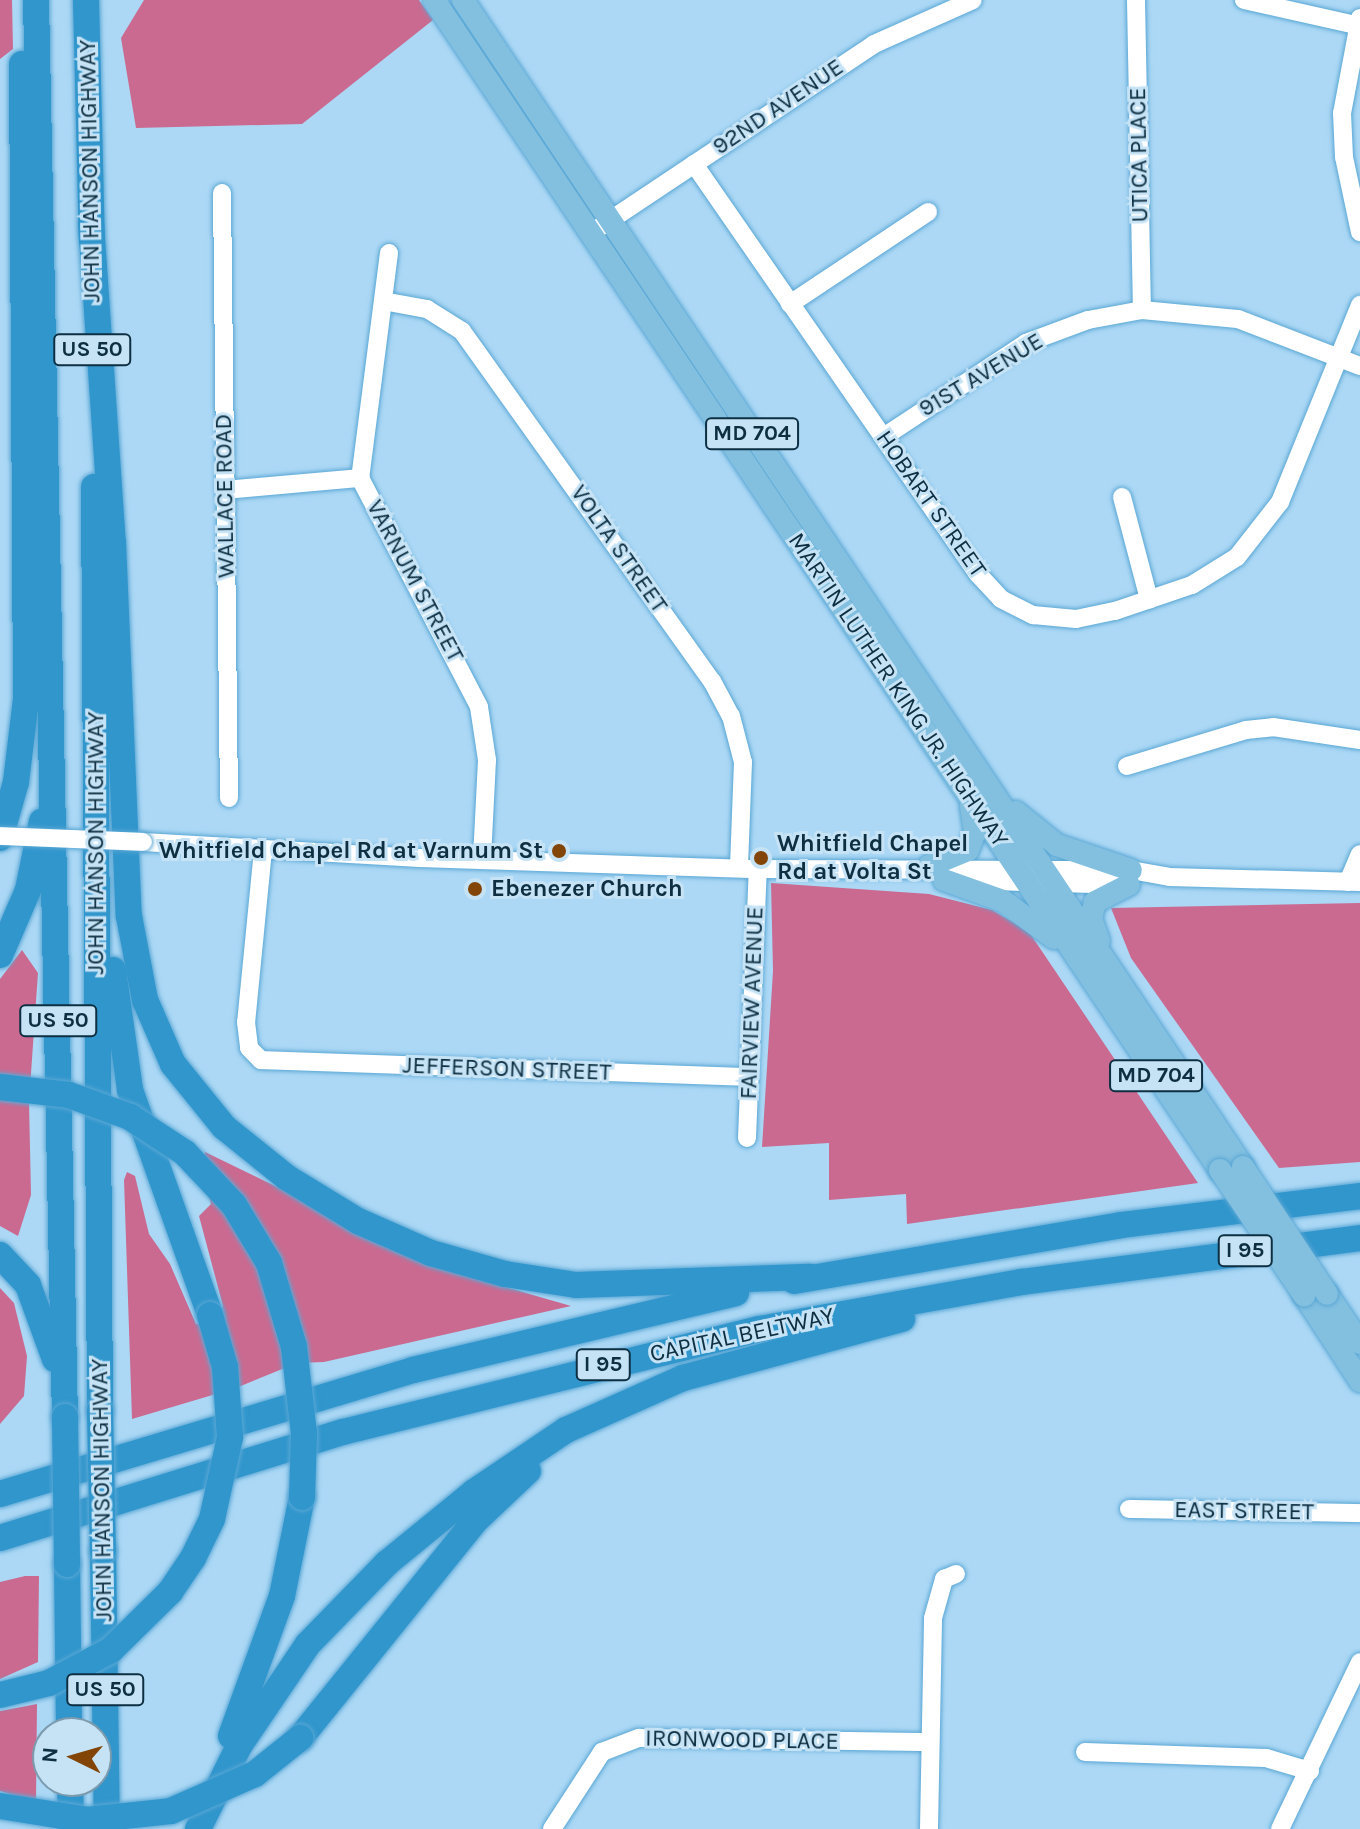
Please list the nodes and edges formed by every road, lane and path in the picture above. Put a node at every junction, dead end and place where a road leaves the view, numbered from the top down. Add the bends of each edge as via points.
1 (25, 0) edge
2 (36, 0) edge
3 (86, 0) edge
4 (434, 0) edge
5 (463, 0) edge
6 (973, 0) edge
7 (1136, 0) edge
8 (1244, 0) edge
9 (1359, 23) edge
10 (0, 147) edge
11 (694, 164) junction
12 (222, 193) dead end
13 (928, 212) dead end
14 (91, 223) junction
15 (600, 227) junction
16 (1360, 232) edge
17 (389, 253) dead end
18 (383, 301) junction
19 (790, 304) junction
20 (1360, 305) edge
21 (1142, 310) junction
22 (1342, 358) junction
23 (1360, 366) edge
24 (885, 436) junction
25 (21, 457) junction
26 (360, 478) junction
27 (225, 490) junction
28 (1122, 497) dead end
29 (1149, 599) junction
30 (51, 626) junction
31 (95, 701) junction
32 (1360, 740) edge
33 (1127, 766) dead end
34 (977, 770) junction
35 (967, 794) junction
36 (229, 798) dead end
37 (0, 837) edge
38 (263, 850) junction
39 (1360, 854) edge
40 (482, 860) junction
41 (748, 868) junction
42 (936, 873) junction
43 (1035, 875) junction
44 (1130, 878) junction
45 (1354, 882) edge
46 (0, 955) edge
47 (1102, 976) junction
48 (750, 1077) junction
49 (0, 1087) edge
50 (747, 1138) dead end
51 (1360, 1196) edge
52 (1360, 1238) edge
53 (0, 1255) edge
54 (1131, 1266) junction
55 (810, 1277) junction
56 (1360, 1343) edge
57 (683, 1378) junction
58 (1360, 1381) edge
59 (65, 1417) junction
60 (58, 1475) junction
61 (0, 1485) edge
62 (0, 1494) edge
63 (1129, 1509) dead end
64 (1360, 1513) edge
65 (0, 1538) edge
66 (956, 1574) dead end
67 (1360, 1662) edge
68 (0, 1695) edge
69 (69, 1717) edge
70 (930, 1742) junction
71 (1085, 1752) dead end
72 (1310, 1771) junction
73 (70, 1797) edge
74 (0, 1806) edge
75 (71, 1829) edge
76 (107, 1829) edge
77 (197, 1829) edge
78 (552, 1829) edge
79 (929, 1829) edge
80 (1280, 1829) edge

1 - 25 highway via 19,169
2 - 30 highway, JOHN HANSON HIGHWAY / US 50
3 - 14 highway, JOHN HANSON HIGHWAY / US 50
4 - 15 main road, MARTIN LUTHER KING JR. HIGHWAY / MD 704
5 - 15 main road, MARTIN LUTHER KING JR. HIGHWAY / MD 704
6 - 11 street, 92ND AVENUE via 874,44
7 - 21 street, UTICA PLACE
8 - 9 street
9 - 16 street via 1346,81 1342,144
10 - 25 highway via 12,251
11 - 15 street, 92ND AVENUE
11 - 19 street, HOBART STREET
12 - 27 street, WALLACE ROAD
13 - 19 street
14 - 31 highway, JOHN HANSON HIGHWAY / US 50
14 - 55 highway via 113,542 129,916 145,1000 173,1064 224,1127 286,1177 358,1221 431,1253 505,1274 588,1285
15 - 34 main road, MARTIN LUTHER KING JR. HIGHWAY / MD 704
15 - 35 main road, MARTIN LUTHER KING JR. HIGHWAY / MD 704
17 - 18 street, VARNUM STREET
18 - 26 street, VARNUM STREET
18 - 41 street, VOLTA STREET via 427,309 462,331 712,681 736,731 743,762
19 - 24 street, HOBART STREET
20 - 22 street, HOBART STREET
21 - 22 street, 91ST AVENUE via 1238,319
21 - 24 street, 91ST AVENUE via 1088,320 1026,343
22 - 23 street, 91ST AVENUE
22 - 29 street, HOBART STREET via 1292,477 1260,531 1210,576
24 - 29 street, HOBART STREET via 977,573 1015,608 1076,619
25 - 37 highway via 26,699 16,782
26 - 27 street
26 - 40 street, VARNUM STREET via 479,707 487,760
27 - 36 street, WALLACE ROAD
28 - 29 street
30 - 46 highway via 42,822 28,890
30 - 59 highway, JOHN HANSON HIGHWAY / US 50
31 - 68 highway, bridge via 122,1052 141,1127 225,1367 230,1437 212,1519 193,1558 160,1603 111,1650 49,1683
31 - 76 highway, JOHN HANSON HIGHWAY / US 50, bridge
32 - 33 street via 1273,727 1246,730
34 - 43 main road, MARTIN LUTHER KING JR. HIGHWAY / MD 704
34 - 44 main road via 1043,837
35 - 42 main road via 975,819 973,840
35 - 43 main road, MARTIN LUTHER KING JR. HIGHWAY / MD 704
37 - 38 street, bridge
38 - 40 street
38 - 48 street, JEFFERSON STREET via 246,1031 249,1048 264,1061
39 - 45 street
40 - 41 street
41 - 42 street
41 - 48 street, FAIRVIEW AVENUE
42 - 43 street
42 - 47 main road via 1032,918
43 - 44 street
43 - 47 main road, MARTIN LUTHER KING JR. HIGHWAY / MD 704
44 - 45 street
44 - 47 main road via 1102,895 1092,909
47 - 56 main road, MARTIN LUTHER KING JR. HIGHWAY / MD 704, bridge via 1243,1167
47 - 58 main road, MARTIN LUTHER KING JR. HIGHWAY / MD 704, bridge via 1220,1170
48 - 50 street, FAIRVIEW AVENUE
49 - 77 highway, bridge via 69,1095 130,1117 185,1153 234,1205 269,1263 294,1347 304,1434 302,1497 282,1596
51 - 55 highway, CAPITAL BELTWAY / I 95 via 1121,1225
52 - 54 highway, CAPITAL BELTWAY / I 95
53 - 59 highway via 37,1303
54 - 57 highway via 814,1341
54 - 65 highway, CAPITAL BELTWAY / I 95 via 905,1302 625,1359 343,1432
55 - 60 highway, CAPITAL BELTWAY / I 95 via 413,1370
57 - 74 highway, bridge via 573,1437 504,1492 300,1738 255,1774 171,1811 87,1820
57 - 77 highway via 606,1409 525,1455 387,1563 308,1644 266,1701
59 - 69 highway, JOHN HANSON HIGHWAY / US 50, bridge
60 - 61 highway
60 - 62 highway, CAPITAL BELTWAY / I 95
63 - 64 street, EAST STREET
66 - 70 street via 944,1579 933,1618
67 - 72 street
70 - 78 street, IRONWOOD PLACE via 639,1738 602,1752
70 - 79 street
71 - 72 street via 1266,1758
72 - 80 street
73 - 75 highway

